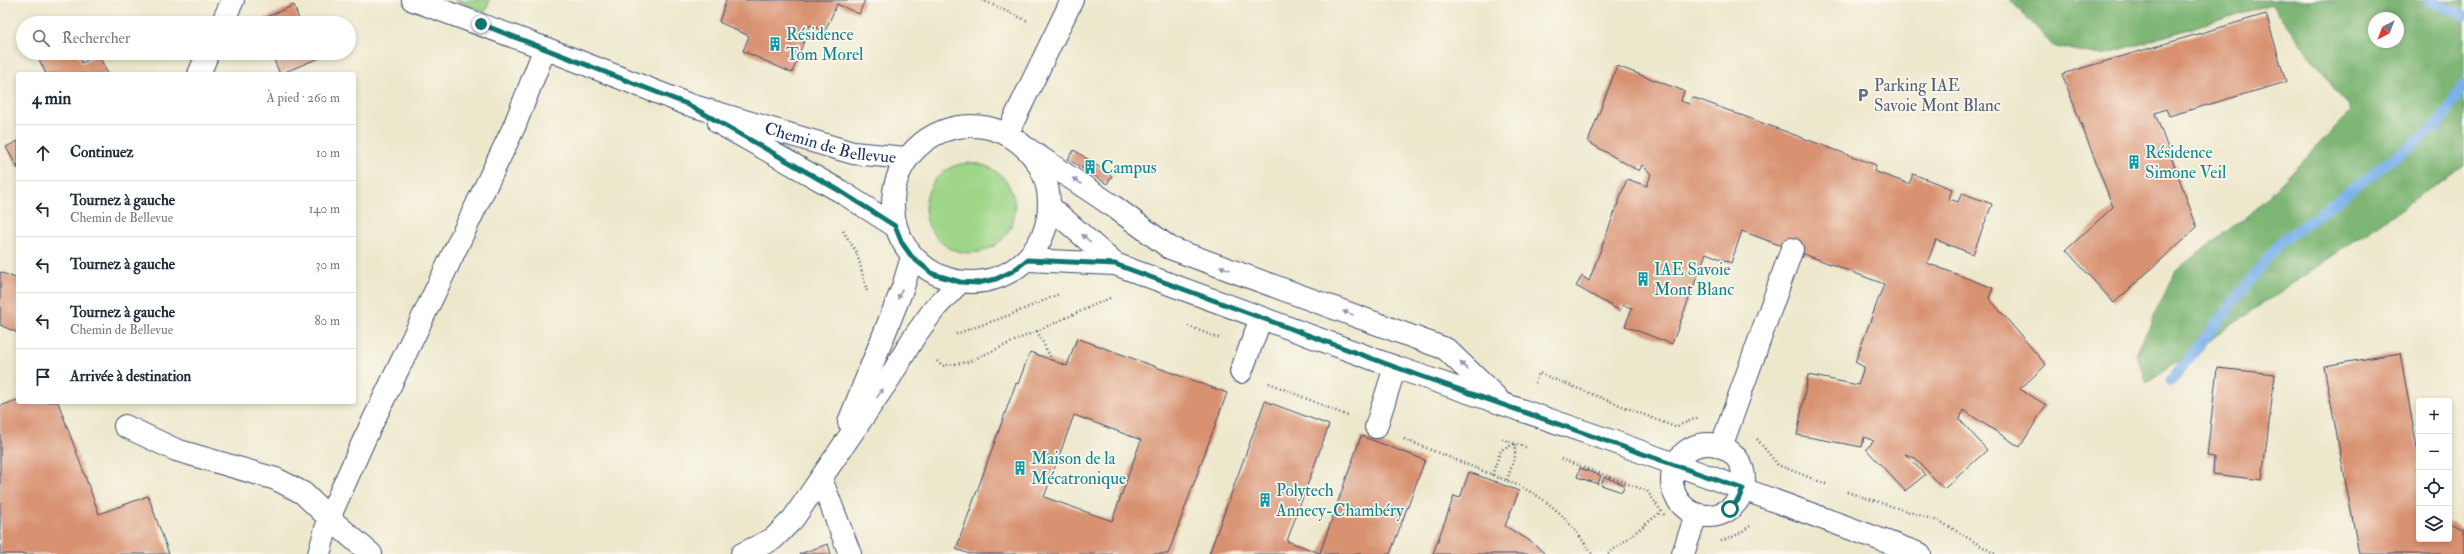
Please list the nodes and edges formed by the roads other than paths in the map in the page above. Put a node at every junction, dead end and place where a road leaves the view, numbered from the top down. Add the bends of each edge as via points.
1 (233, 0) edge
2 (413, 0) edge
3 (1072, 0) edge
4 (225, 16) edge
5 (545, 48) junction
6 (205, 60) edge
7 (200, 72) edge
8 (687, 104) junction
9 (1007, 134) junction
10 (1026, 148) junction
11 (906, 158) junction
12 (1049, 206) junction
13 (895, 226) junction
14 (1792, 249) dead end
15 (912, 257) junction
16 (1027, 260) junction
17 (1115, 264) junction
18 (960, 282) junction
19 (1261, 318) junction
20 (1395, 367) junction
21 (1241, 372) dead end
22 (1502, 403) junction
23 (125, 426) dead end
24 (1376, 427) dead end
25 (1721, 447) junction
26 (834, 460) junction
27 (1675, 464) junction
28 (821, 479) junction
29 (1743, 489) junction
30 (1696, 515) junction
31 (329, 518) junction
32 (319, 554) edge
33 (371, 554) edge
34 (742, 554) edge
35 (850, 554) edge
36 (1683, 554) edge
37 (1920, 554) edge

1 - 4 street
2 - 5 street, Chemin de Bellevue
3 - 9 street
5 - 8 street, Chemin de Bellevue
5 - 31 street via 514,127 367,433
6 - 7 street
8 - 11 street, Chemin de Bellevue via 853,153
8 - 13 street, Chemin de Bellevue via 840,191
9 - 10 street
9 - 11 street via 985,127 963,126 942,130 922,142
10 - 12 street via 1039,165
22 -> 10 street via 1446,349 1170,248
11 - 13 street via 895,179 891,203
12 - 16 street via 1044,232
17 -> 12 street
13 - 15 street via 902,243
14 - 25 street
15 - 18 street via 933,274
15 -> 26 street via 903,287
16 - 17 street
16 - 18 street via 1013,271 996,279 978,283
17 - 19 street
26 -> 18 street via 914,337 935,308
19 - 20 street
19 - 21 street
20 - 22 street
20 - 24 street
22 - 27 street
23 - 31 street via 176,450 276,478 303,493
25 - 27 street via 1707,444 1694,447 1683,454
25 - 29 street via 1732,453 1740,464 1744,476
26 - 28 street
27 - 29 street
27 - 30 street via 1671,479 1675,495 1682,507
28 - 34 street via 793,519 773,539
28 - 35 street
29 - 30 street via 1730,509 1708,517
29 - 37 street
30 - 36 street
31 - 32 street
31 - 33 street

